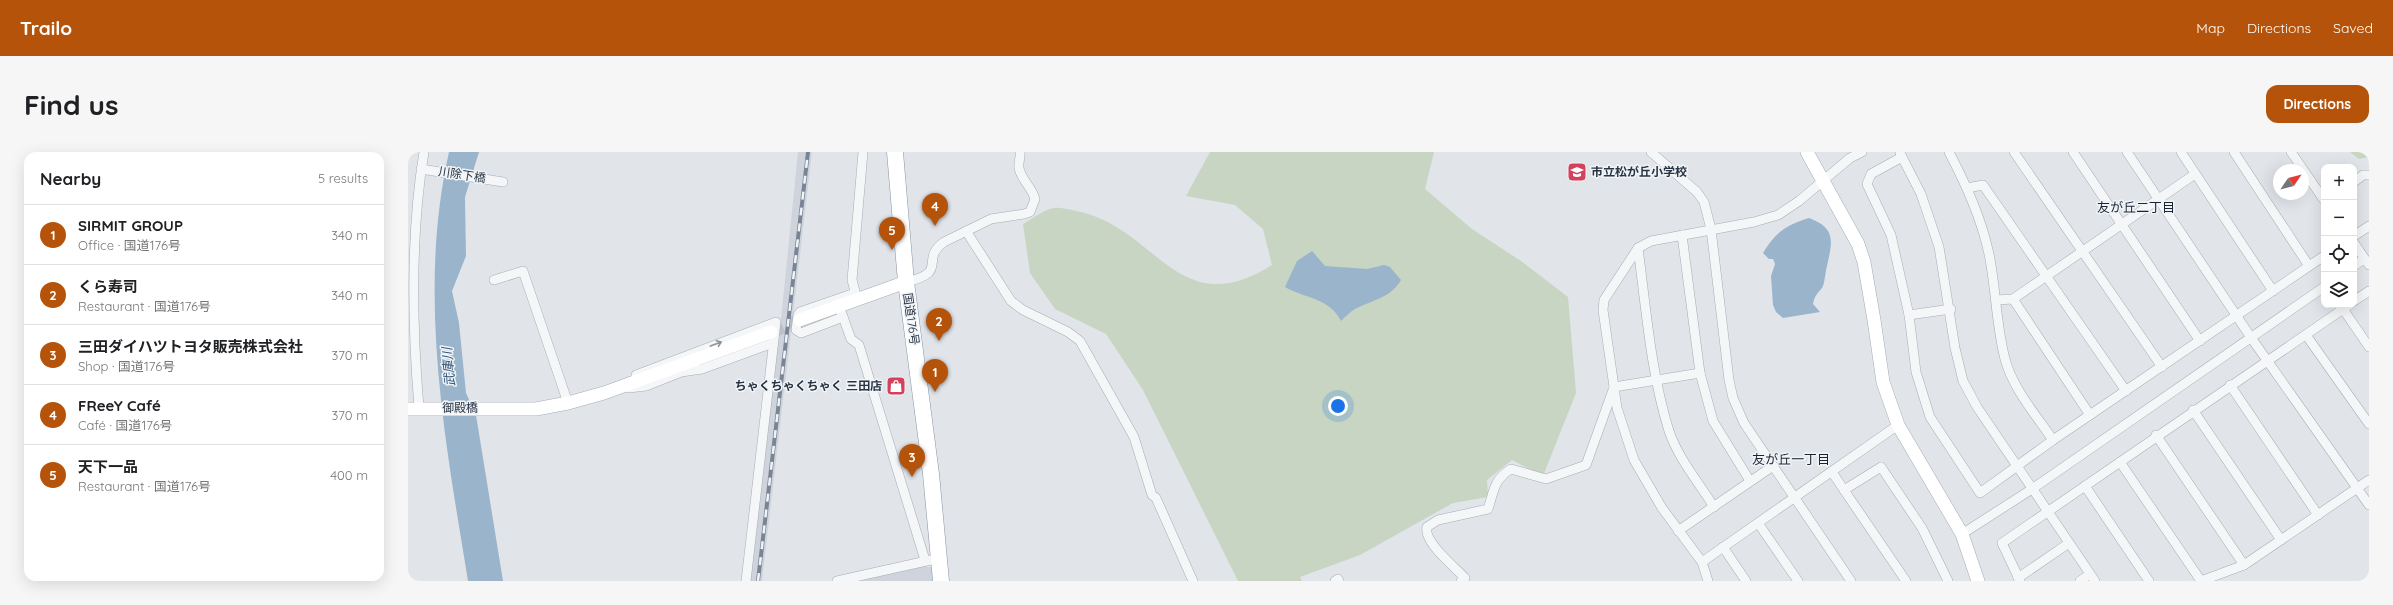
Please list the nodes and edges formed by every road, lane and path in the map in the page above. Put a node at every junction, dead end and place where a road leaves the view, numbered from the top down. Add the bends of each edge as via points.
1 (424, 152) edge
2 (863, 152) edge
3 (895, 152) edge
4 (1020, 152) edge
5 (1651, 152) edge
6 (1807, 152) edge
7 (1862, 152) edge
8 (1949, 152) edge
9 (2014, 152) edge
10 (2073, 152) edge
11 (2127, 152) edge
12 (2181, 152) edge
13 (2234, 152) edge
14 (2291, 152) edge
15 (1848, 155) edge
16 (1901, 155) edge
17 (421, 169) junction
18 (2195, 174) junction
19 (2369, 175) edge
20 (2357, 180) edge
21 (503, 182) dead end
22 (1823, 182) junction
23 (1967, 188) junction
24 (2321, 196) edge
25 (2158, 199) junction
26 (412, 221) edge
27 (2122, 225) junction
28 (2369, 226) edge
29 (1711, 229) junction
30 (966, 231) junction
31 (2357, 234) edge
32 (1682, 235) junction
33 (2357, 247) edge
34 (1638, 248) junction
35 (2083, 252) junction
36 (2321, 258) edge
37 (2367, 262) edge
38 (2357, 265) edge
39 (2310, 266) junction
40 (2047, 276) junction
41 (494, 280) dead end
42 (906, 282) junction
43 (2321, 289) edge
44 (2273, 290) junction
45 (2369, 291) edge
46 (856, 296) junction
47 (2013, 299) junction
48 (2357, 299) edge
49 (1996, 300) junction
50 (2345, 308) edge
51 (2347, 308) edge
52 (1951, 309) junction
53 (841, 311) junction
54 (1909, 315) junction
55 (2237, 315) junction
56 (800, 320) tunnel mouth
57 (773, 332) joint
58 (2306, 335) junction
59 (2252, 339) junction
60 (2200, 341) junction
61 (2369, 347) edge
62 (2268, 360) junction
63 (2162, 367) junction
64 (1700, 373) junction
65 (1658, 382) junction
66 (2230, 385) junction
67 (1614, 387) junction
68 (2126, 391) junction
69 (568, 403) junction
70 (414, 409) edge
71 (2193, 410) junction
72 (2090, 415) junction
73 (2369, 424) edge
74 (1898, 425) junction
75 (2156, 436) junction
76 (2053, 440) junction
77 (2120, 462) junction
78 (1773, 466) junction
79 (2017, 467) junction
80 (1832, 472) junction
81 (2369, 480) edge
82 (1750, 481) junction
83 (2085, 486) junction
84 (2357, 488) junction
85 (2032, 489) junction
86 (1844, 490) junction
87 (1794, 498) junction
88 (2369, 505) edge
89 (1714, 506) junction
90 (2048, 512) junction
91 (2318, 515) junction
92 (1758, 523) junction
93 (1678, 531) junction
94 (1962, 534) junction
95 (2281, 540) junction
96 (2070, 543) junction
97 (1723, 547) junction
98 (932, 560) junction
99 (1702, 562) junction
100 (2244, 565) junction
101 (2093, 577) edge
102 (2019, 579) edge
103 (746, 581) edge
104 (837, 581) edge
105 (941, 581) edge
106 (1193, 581) edge
107 (1335, 581) edge
108 (1339, 581) edge
109 (1461, 581) edge
110 (1708, 581) edge
111 (1746, 581) edge
112 (1798, 581) edge
113 (1851, 581) edge
114 (1906, 581) edge
115 (1948, 581) edge
116 (1978, 581) edge
117 (2080, 581) edge
118 (2149, 581) edge
119 (2201, 581) edge

1 - 17 street
2 - 46 street via 852,280
3 - 42 highway, 国道176号
4 - 30 street via 1019,168 1035,199 1030,212 991,219
5 - 29 street via 1697,192 1704,202
6 - 22 street
7 - 15 street
8 - 23 street
9 - 35 street
10 - 27 street
11 - 25 street
12 - 18 street
13 - 39 street
14 - 24 street
15 - 22 street
16 - 52 street via 1921,194 1939,247
16 - 54 street via 1871,174 1867,184 1891,235
17 - 21 street, 川除下橋
17 - 26 street
18 - 25 street
18 - 44 street
19 - 20 street via 2363,175
22 - 29 street via 1778,215
22 - 74 street via 1851,229 1864,262 1883,382
23 - 40 street via 1983,186
23 - 49 street via 1989,254
25 - 27 street
25 - 55 street
26 - 70 street
27 - 35 street
27 - 60 street
28 - 31 street
29 - 32 street
29 - 78 street via 1733,398 1744,423
30 - 42 street via 938,246 929,275
30 - 106 street via 1011,301 1023,310 1068,332 1080,341 1090,356 1134,437 1152,495 1156,498
32 - 34 street via 1650,241
32 - 64 street
33 - 37 street
34 - 65 street
34 - 67 street via 1604,300 1603,310
35 - 40 street
35 - 63 street
36 - 39 street
37 - 38 street
39 - 44 street
40 - 47 street
40 - 68 street
41 - 69 street via 523,271
42 - 46 street
42 - 98 highway, 国道176号 via 931,474
43 - 59 street
44 - 55 street
45 - 48 street
46 - 53 street
46 - 53 street via 800,312 796,330 801,333
47 - 49 street
47 - 72 street
49 - 76 street via 2005,359 2012,379
50 - 58 street
51 - 61 street
52 - 54 street
52 - 79 street via 1956,348 1964,381 1977,407
53 - 56 street
53 - 98 street via 850,340 859,345
54 - 79 street via 1916,372 1930,417 1980,493
55 - 59 street
55 - 60 street
57 - 69 street, 御殿橋 via 618,389
57 - 103 street
58 - 62 street
58 - 73 street
59 - 62 street
59 - 85 street
60 - 63 street
62 - 66 street
62 - 84 street
63 - 68 street
64 - 65 street
64 - 82 street via 1713,421
65 - 67 street
65 - 89 street via 1669,432 1680,454
66 - 71 street
66 - 91 street
67 - 93 street via 1617,408 1634,460
67 - 109 street via 1586,465 1546,479 1511,470 1501,475 1496,482 1488,509 1438,520 1427,527 1428,538 1436,549 1466,578
68 - 72 street
69 - 70 street, 御殿橋 via 536,409
71 - 75 street
71 - 95 street
72 - 76 street
74 - 80 street
74 - 94 street
75 - 77 street
75 - 100 street
76 - 79 street
77 - 83 street
77 - 119 street
78 - 82 street
78 - 87 street
79 - 85 street
80 - 86 street
80 - 87 street
81 - 84 street
82 - 89 street
83 - 90 street
83 - 118 street
84 - 88 street
84 - 91 street
85 - 90 street
85 - 94 street
86 - 114 street
86 - 115 street via 1881,467 1922,528
87 - 92 street
87 - 113 street
89 - 93 street
90 - 96 street
90 - 102 street via 2002,543
91 - 95 street
92 - 97 street
92 - 112 street
93 - 99 street
94 - 116 street
95 - 100 street
96 - 101 street
96 - 102 street
97 - 99 street
97 - 111 street
98 - 104 street
98 - 105 highway, 国道176号
99 - 110 street
100 - 119 street
101 - 117 street
107 - 108 street

